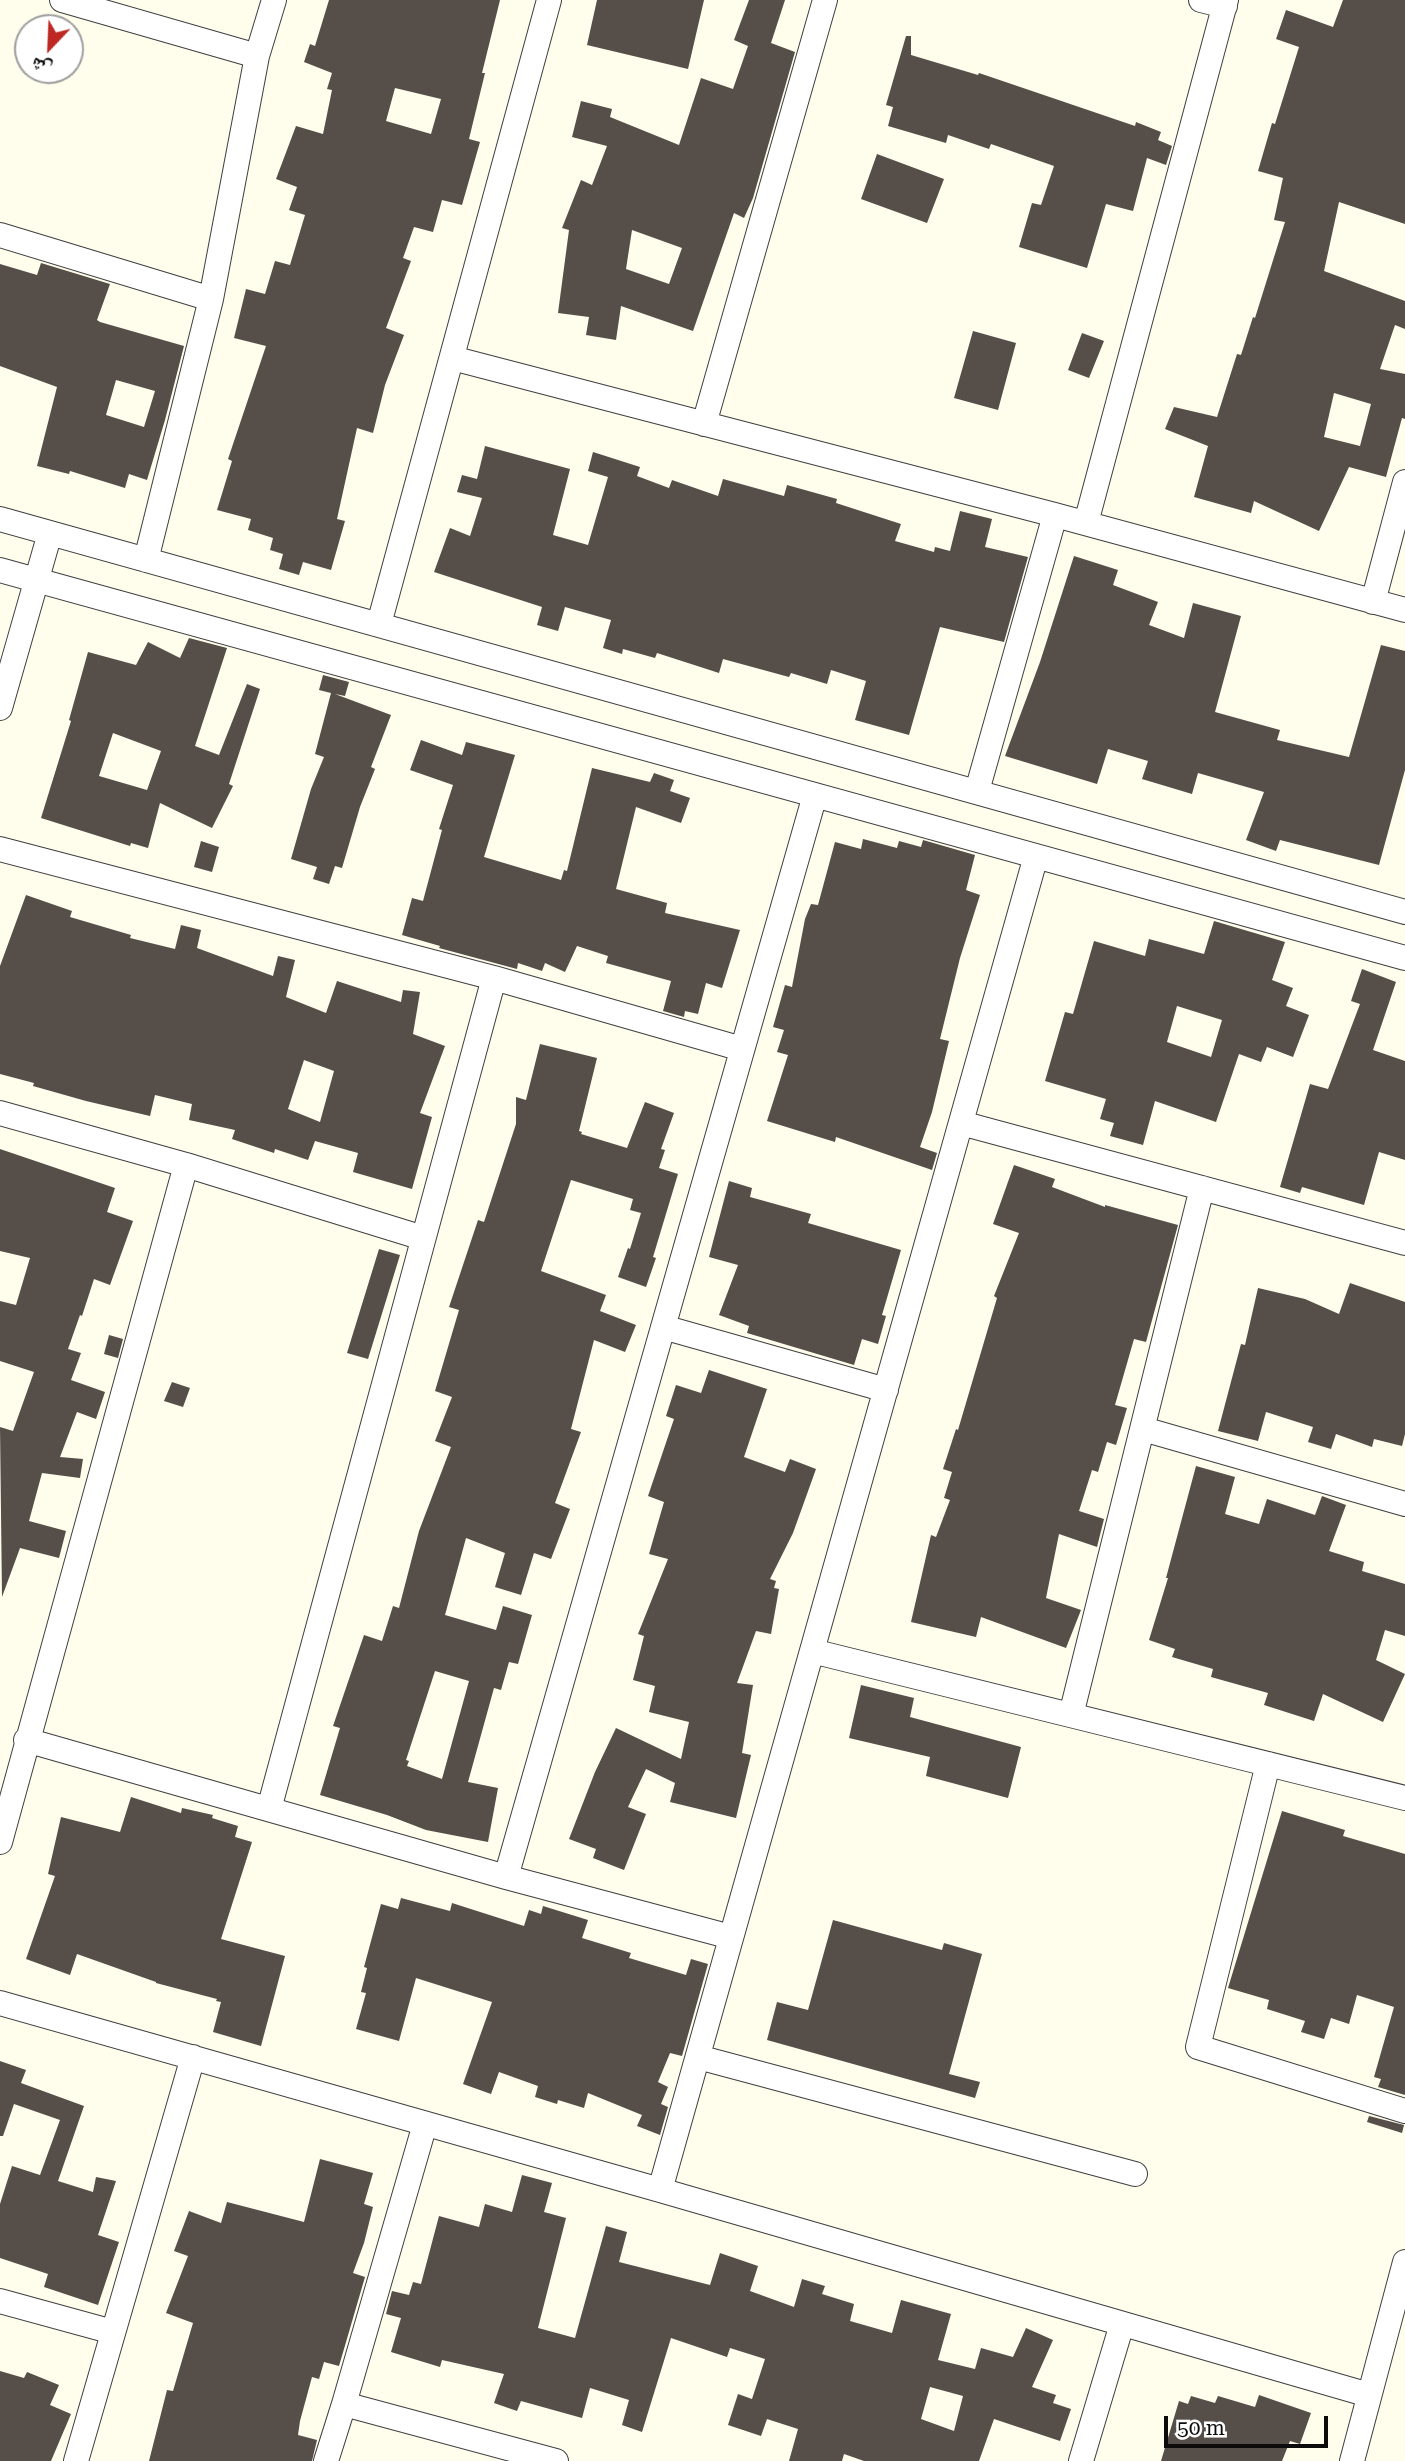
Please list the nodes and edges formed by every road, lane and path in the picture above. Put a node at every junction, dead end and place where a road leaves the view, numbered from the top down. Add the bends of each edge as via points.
1 (62, 0) edge
2 (274, 0) edge
3 (549, 0) edge
4 (825, 0) edge
5 (1218, 2) edge
6 (257, 56) junction
7 (0, 235) edge
8 (211, 299) junction
9 (452, 358) junction
10 (704, 424) junction
11 (1405, 482) edge
12 (1055, 515) junction
13 (0, 520) edge
14 (1086, 523) junction
15 (50, 533) junction
16 (146, 560) junction
17 (0, 570) edge
18 (36, 580) junction
19 (1373, 601) junction
20 (1405, 610) edge
21 (379, 624) junction
22 (0, 708) edge
23 (977, 791) junction
24 (815, 795) junction
25 (0, 849) edge
26 (1036, 856) junction
27 (1405, 912) edge
28 (1405, 958) edge
29 (494, 978) junction
30 (742, 1049) junction
31 (0, 1113) edge
32 (961, 1123) junction
33 (186, 1165) junction
34 (1202, 1188) junction
35 (423, 1238) junction
36 (1405, 1243) edge
37 (663, 1327) junction
38 (886, 1390) junction
39 (1143, 1429) junction
40 (1405, 1504) edge
41 (812, 1651) junction
42 (1070, 1715) junction
43 (26, 1740) junction
44 (1268, 1764) junction
45 (1405, 1798) edge
46 (269, 1810) junction
47 (0, 1842) edge
48 (506, 1877) junction
49 (731, 1937) junction
50 (0, 2003) edge
51 (193, 2056) junction
52 (698, 2057) junction
53 (1405, 2111) edge
54 (425, 2124) junction
55 (1135, 2174) dead end
56 (660, 2190) junction
57 (1405, 2262) edge
58 (0, 2301) edge
59 (1122, 2324) junction
60 (113, 2332) junction
61 (1369, 2395) junction
62 (344, 2404) junction
63 (76, 2461) edge
64 (326, 2461) edge
65 (556, 2461) edge
66 (1081, 2461) edge
67 (1353, 2461) edge

1 - 6 street
2 - 6 street
3 - 9 street
4 - 10 street
5 - 14 street
6 - 8 street
7 - 8 street
8 - 16 street
9 - 10 street
9 - 21 street
10 - 12 street
11 - 19 street
12 - 14 street
12 - 23 street
13 - 15 street
14 - 19 street
15 - 16 street
15 - 18 street
16 - 21 street
17 - 18 street
18 - 22 street
18 - 24 street
19 - 20 street
21 - 23 street
23 - 27 street
24 - 26 street
24 - 30 street
25 - 29 street
26 - 28 street
26 - 32 street
29 - 30 street
29 - 35 street
30 - 37 street
31 - 33 street
32 - 34 street
32 - 38 street
33 - 35 street
33 - 43 street
34 - 36 street
34 - 39 street
35 - 46 street
37 - 38 street
37 - 48 street
38 - 41 street
39 - 40 street
39 - 42 street
41 - 42 street
41 - 49 street
42 - 44 street
43 - 46 street
43 - 47 street
44 - 45 street
44 - 53 street via 1198,2047
46 - 48 street
48 - 49 street
49 - 52 street
50 - 51 street
51 - 54 street
51 - 60 street
52 - 55 street
52 - 56 street
54 - 56 street
54 - 62 street
56 - 59 street
57 - 61 street
58 - 60 street
59 - 61 street
59 - 66 street
60 - 63 street
61 - 67 street
62 - 64 street
62 - 65 street

